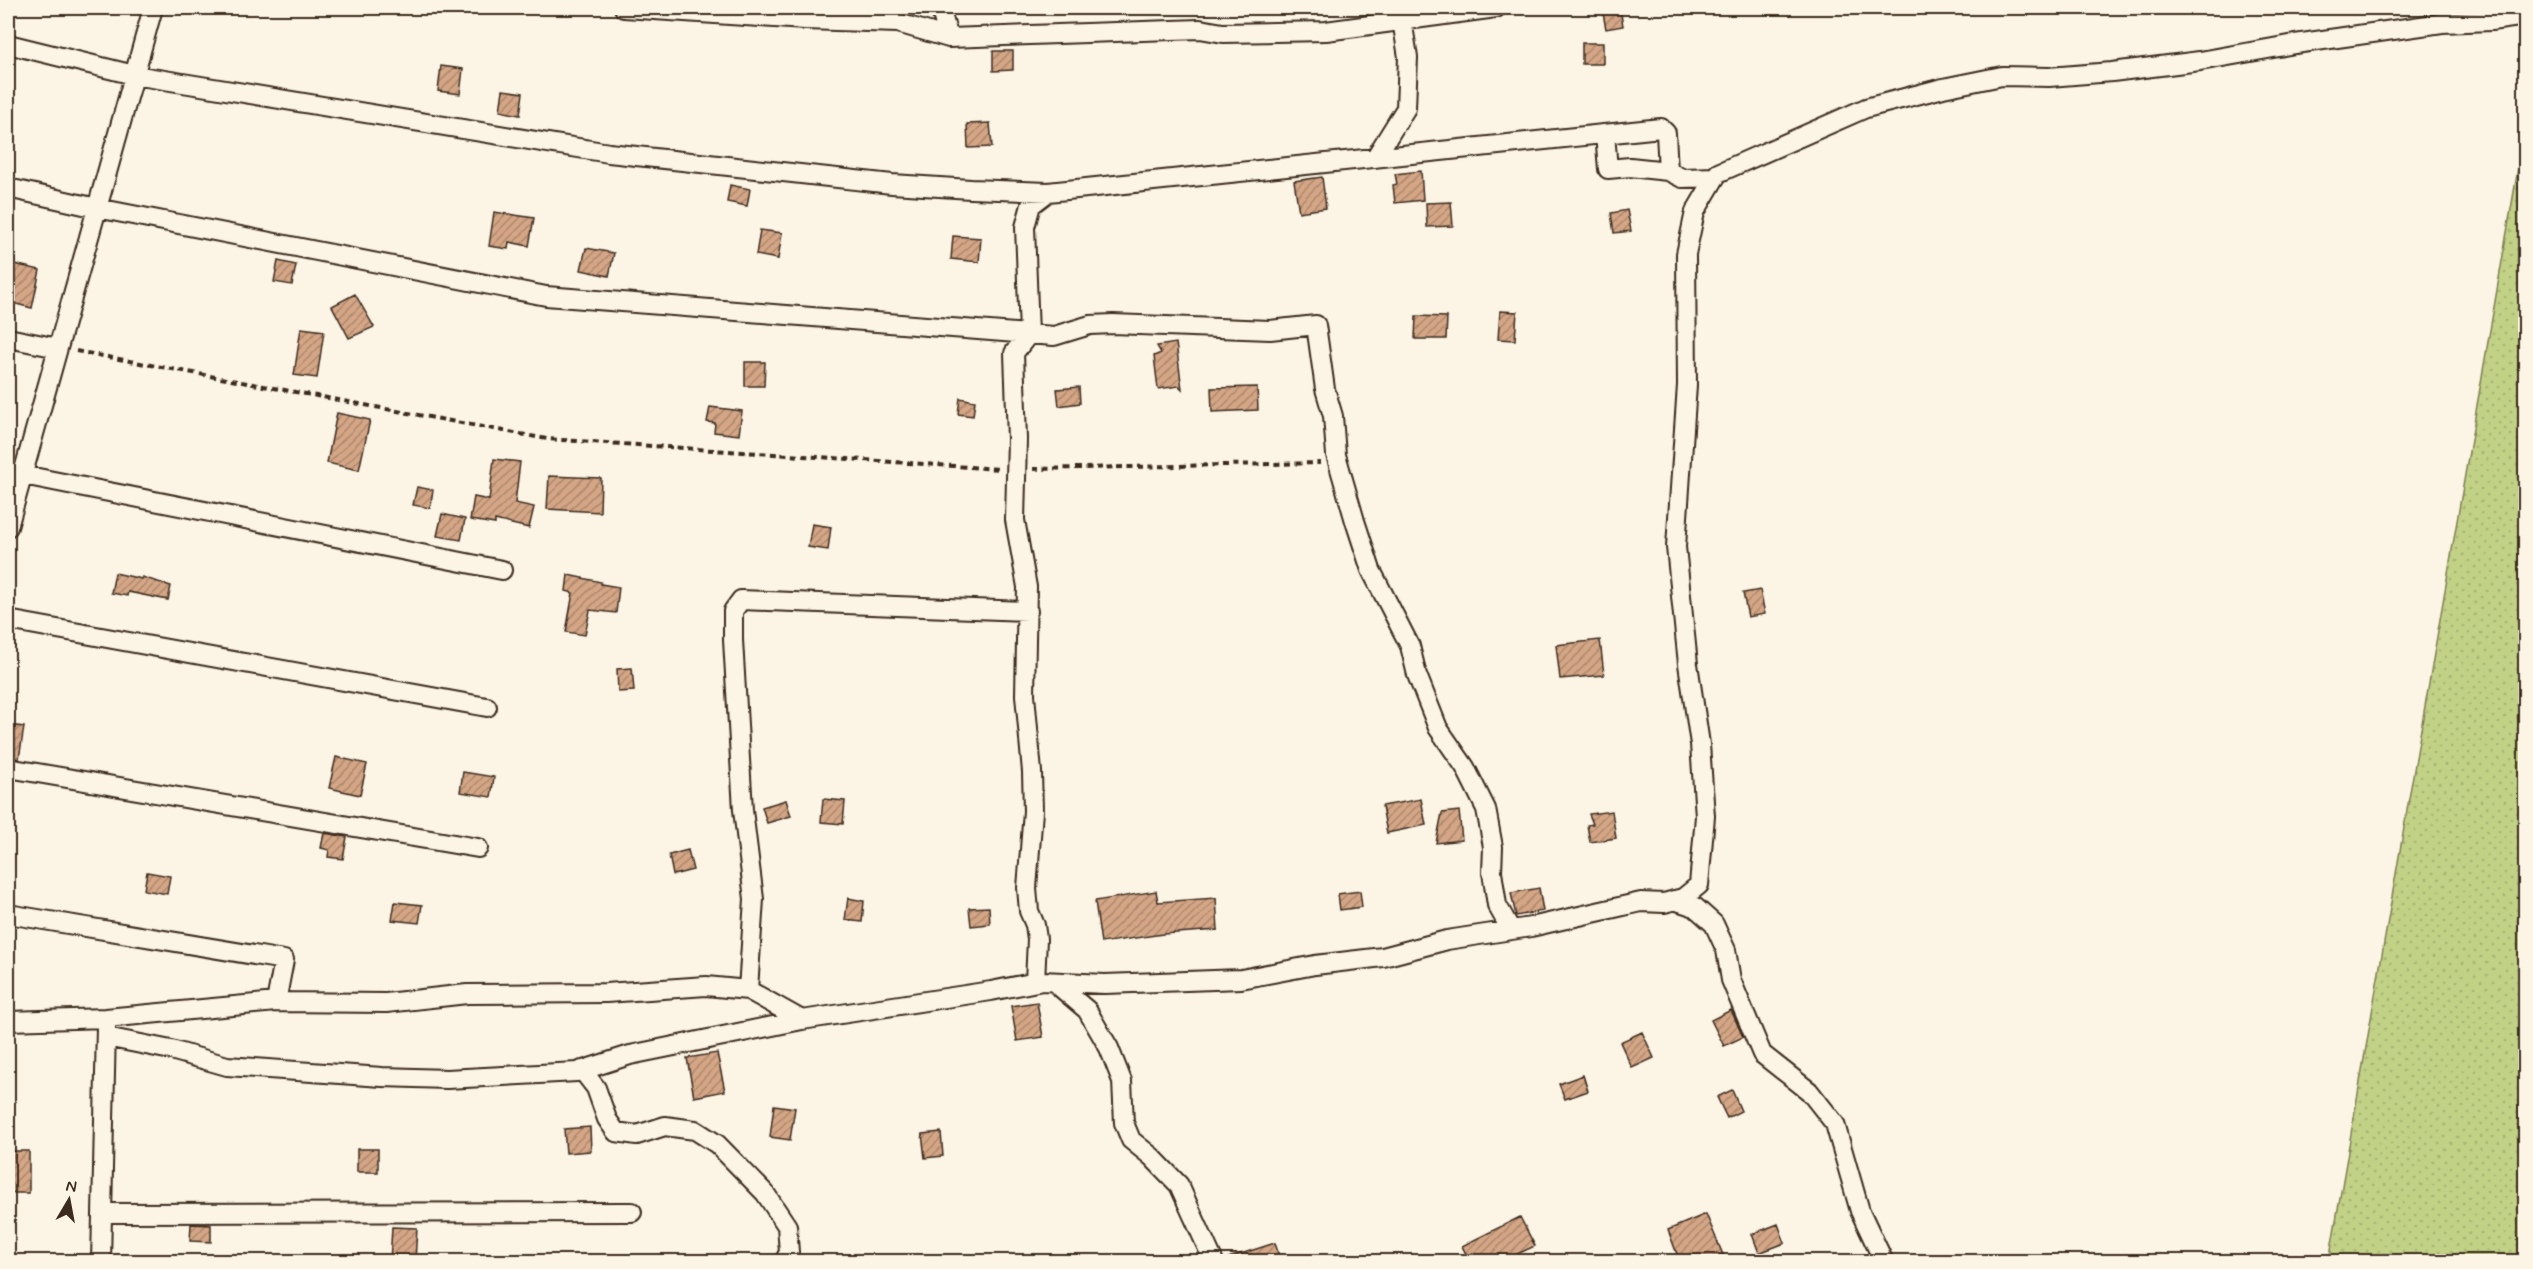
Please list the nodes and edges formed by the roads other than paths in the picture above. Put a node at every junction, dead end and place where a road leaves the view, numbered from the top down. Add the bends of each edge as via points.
1 (153, 8) edge
2 (624, 8) edge
3 (940, 8) edge
4 (1496, 8) edge
5 (2526, 16) edge
6 (1402, 20) junction
7 (949, 38) junction
8 (8, 44) edge
9 (134, 75) junction
10 (1605, 134) junction
11 (1375, 158) junction
12 (1668, 171) junction
13 (1716, 177) junction
14 (8, 188) edge
15 (1048, 192) junction
16 (97, 208) junction
17 (999, 332) junction
18 (1029, 334) junction
19 (8, 338) edge
20 (58, 348) junction
21 (1014, 353) junction
22 (15, 473) edge
23 (8, 527) edge
24 (502, 570) dead end
25 (1028, 611) junction
26 (8, 620) edge
27 (487, 707) dead end
28 (8, 768) edge
29 (478, 848) dead end
30 (1674, 900) junction
31 (8, 914) edge
32 (1511, 930) junction
33 (1035, 982) junction
34 (1054, 982) junction
35 (748, 990) junction
36 (276, 1002) junction
37 (106, 1018) junction
38 (802, 1020) junction
39 (8, 1021) edge
40 (105, 1037) junction
41 (582, 1070) junction
42 (632, 1212) dead end
43 (102, 1213) junction
44 (101, 1262) edge
45 (784, 1262) edge
46 (1214, 1262) edge
47 (1884, 1262) edge

1 - 9 street
2 - 7 street via 898,22
3 - 7 street
4 - 6 street
5 - 13 street via 2442,22 2200,61 2049,77 2002,76 1866,108
6 - 7 street via 1326,31 1223,33 1200,29
6 - 11 street via 1408,57 1406,108
8 - 9 street
9 - 15 street via 609,153 892,184
9 - 16 street
10 - 11 street
10 - 12 street via 1608,169
10 - 12 street via 1661,128 1666,134
11 - 15 street
12 - 13 street via 1682,178
13 - 30 street via 1695,212 1686,254 1687,385 1676,547 1705,816 1699,885
14 - 16 street
15 - 18 street via 1032,205 1025,227
16 - 17 street via 546,296
16 - 20 street
17 - 18 street
17 - 21 street
18 - 21 street
18 - 32 street via 1054,336 1090,325 1113,324 1270,330 1316,325 1338,462 1371,570 1410,646 1438,728 1466,767 1486,809 1497,905
19 - 20 street
20 - 22 street
21 - 25 street via 1015,520
22 - 23 street
22 - 24 street
25 - 33 street via 1025,695 1033,810 1027,888 1037,939
25 - 35 street via 741,600 733,611 733,640 743,810 754,899
26 - 27 street
28 - 29 street
30 - 32 street via 1641,902
30 - 47 street via 1695,907 1714,924 1731,980 1762,1054 1809,1091 1835,1124 1860,1210
31 - 36 street via 284,960
32 - 34 street via 1447,940 1383,957 1241,979
33 - 34 street
33 - 38 street
34 - 46 street via 1087,1010 1109,1048 1122,1081 1124,1123 1131,1140 1179,1185
35 - 36 street via 705,986 606,993 467,994 386,1003
35 - 38 street
36 - 37 street
37 - 39 street
37 - 40 street
38 - 41 street via 640,1053
40 - 41 street via 226,1065 382,1077 447,1079
40 - 43 street
41 - 45 street via 596,1088 616,1132 637,1134 665,1126 695,1130 717,1144 765,1193 787,1226 789,1252
42 - 43 street
43 - 44 street

